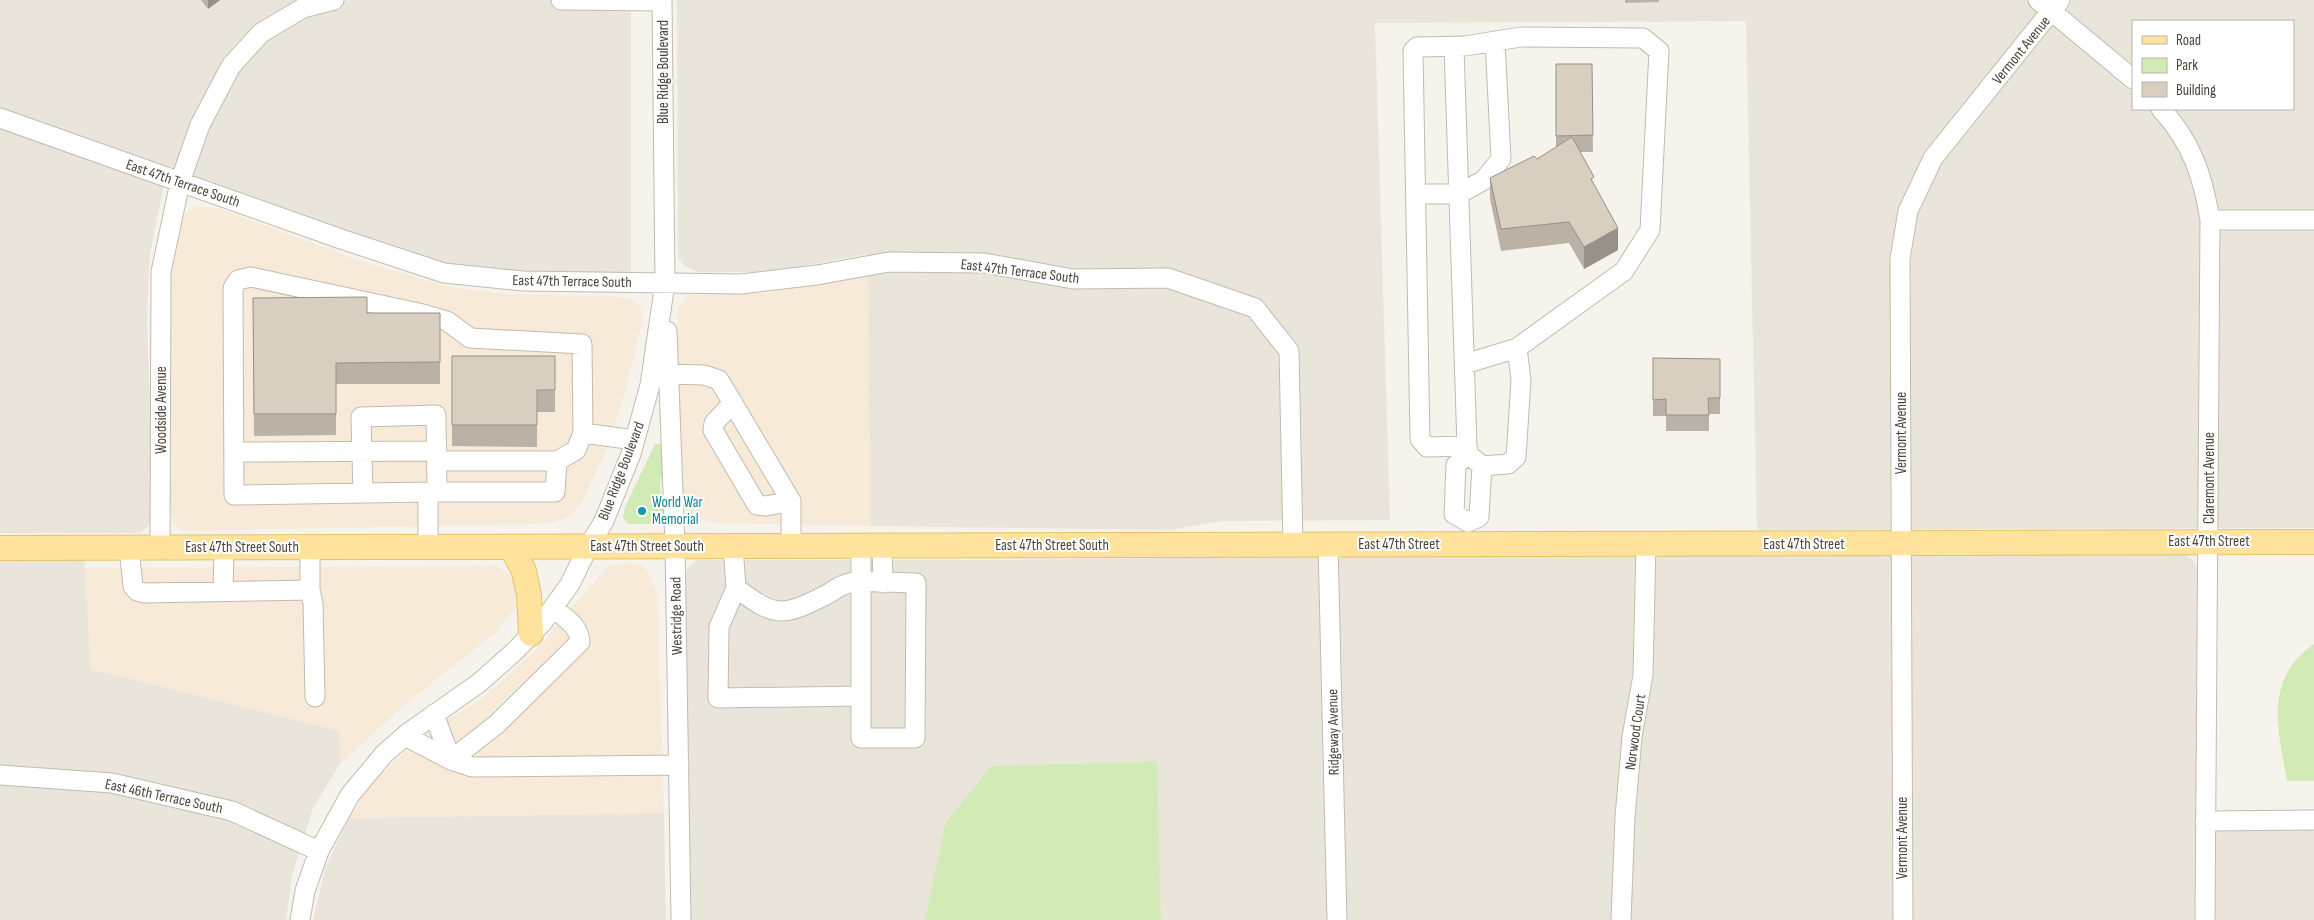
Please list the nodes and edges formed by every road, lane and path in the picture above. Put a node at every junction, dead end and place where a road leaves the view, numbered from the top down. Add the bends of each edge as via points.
1 (334, 0) edge
2 (562, 0) edge
3 (662, 1) edge
4 (2050, 4) edge
5 (1494, 41) junction
6 (1454, 47) junction
7 (2132, 78) edge
8 (2162, 110) edge
9 (0, 118) edge
10 (180, 182) junction
11 (1416, 194) junction
12 (1459, 194) junction
13 (2210, 220) junction
14 (2314, 220) edge
15 (665, 283) junction
16 (1517, 348) junction
17 (1465, 364) junction
18 (668, 374) junction
19 (733, 403) junction
20 (583, 433) junction
21 (635, 440) junction
22 (234, 452) junction
23 (362, 452) junction
24 (1472, 455) junction
25 (437, 456) junction
26 (557, 461) junction
27 (433, 492) junction
28 (363, 494) junction
29 (791, 501) junction
30 (1467, 533) junction
31 (2208, 541) junction
32 (2314, 542) edge
33 (1293, 544) junction
34 (1328, 544) junction
35 (1646, 544) junction
36 (1902, 544) junction
37 (675, 546) junction
38 (733, 546) junction
39 (791, 546) junction
40 (872, 546) junction
41 (310, 547) junction
42 (428, 547) junction
43 (511, 547) junction
44 (588, 547) junction
45 (0, 548) edge
46 (129, 548) junction
47 (160, 548) junction
48 (224, 548) junction
49 (862, 583) junction
50 (883, 583) junction
51 (736, 588) junction
52 (310, 590) junction
53 (223, 592) junction
54 (553, 608) junction
55 (531, 634) junction
56 (861, 696) junction
57 (315, 697) dead end
58 (434, 714) junction
59 (405, 736) junction
60 (451, 760) junction
61 (679, 765) junction
62 (0, 775) edge
63 (2314, 820) edge
64 (2205, 821) junction
65 (319, 851) junction
66 (300, 920) edge
67 (682, 920) edge
68 (1337, 920) edge
69 (1621, 920) edge
70 (1903, 920) edge
71 (2205, 920) edge

1 - 10 street, Woodside Avenue via 303,8 261,33 231,66 200,125
2 - 3 street
3 - 15 street, Blue Ridge Boulevard
4 - 7 street
4 - 36 street, Vermont Avenue via 1933,158 1908,211 1900,259
5 - 6 street
5 - 12 street via 1501,159 1484,180
5 - 16 street via 1521,37 1643,38 1659,51 1650,230 1624,271
6 - 11 street via 1417,47 1413,52
6 - 12 street
8 - 13 street, Claremont Avenue via 2177,125 2192,154 2204,184
9 - 10 street, East 47th Terrace South
10 - 15 street, East 47th Terrace South via 444,273 523,282
10 - 47 street, Woodside Avenue via 162,272
11 - 12 street
11 - 24 street via 1420,439 1428,447
12 - 17 street
13 - 14 street
13 - 31 street, Claremont Avenue
15 - 18 street, Westridge Road
15 - 21 street, Blue Ridge Boulevard via 650,385
15 - 33 street, East 47th Terrace South via 741,284 889,262 984,263 1073,278 1168,278 1255,308 1289,351
16 - 17 street
16 - 24 street via 1521,380 1516,457 1508,464
17 - 24 street
18 - 19 street via 704,375 719,380
18 - 37 street, Westridge Road
19 - 29 street
19 - 29 street via 714,423 713,430 757,505
20 - 21 street
20 - 22 street via 582,344 470,338 447,321 423,314 251,277 238,280 233,288
20 - 26 street via 576,450
21 - 44 street, Blue Ridge Boulevard via 604,521
22 - 23 street
22 - 28 street via 234,495
23 - 25 street
23 - 25 street via 361,417 436,415
23 - 28 street
24 - 30 street via 1479,517
24 - 30 street via 1456,465 1454,514
25 - 26 street
25 - 27 street
26 - 27 street via 555,492
27 - 28 street
27 - 42 street
29 - 39 street
30 - 34 main road, East 47th Street
30 - 35 main road, East 47th Street
31 - 32 main road, East 47th Street
31 - 36 main road, East 47th Street
31 - 64 street, Claremont Avenue
33 - 34 main road, East 47th Street
33 - 40 main road, East 47th Street South
34 - 68 street, Ridgeway Avenue
35 - 36 main road, East 47th Street
35 - 69 street, Norwood Court via 1643,675 1632,738
36 - 70 street, Vermont Avenue
37 - 38 main road, East 47th Street South
37 - 44 main road, East 47th Street South
37 - 61 street, Westridge Road
38 - 39 main road, East 47th Street South
38 - 51 street
39 - 40 main road, East 47th Street South
40 - 49 street
40 - 50 street
41 - 42 main road, East 47th Street South
41 - 48 main road, East 47th Street South
41 - 52 street
42 - 43 main road, East 47th Street South
43 - 44 main road, East 47th Street South
43 - 55 main road via 524,571
44 - 54 street, Blue Ridge Boulevard via 570,584
45 - 46 main road, East 47th Street South
46 - 47 main road, East 47th Street South
46 - 53 street via 133,586 137,591
47 - 48 main road, East 47th Street South
48 - 53 street
49 - 50 street
49 - 51 street via 849,583 796,610 784,611 763,608
49 - 56 street
50 - 56 street via 916,583 915,738 861,738
51 - 56 street via 719,627 718,698
52 - 53 street
52 - 57 street
54 - 55 street, Blue Ridge Boulevard
54 - 60 street via 574,625 580,642 497,724
55 - 58 street, Blue Ridge Boulevard via 479,683
58 - 59 street, Blue Ridge Boulevard
58 - 60 street
59 - 60 street
59 - 65 street, Blue Ridge Boulevard via 384,754 350,795
60 - 61 street via 472,767
61 - 67 street, Westridge Road
62 - 65 street, East 46th Terrace South via 112,783 222,809
63 - 64 street
64 - 71 street, Claremont Avenue
65 - 66 street, Blue Ridge Boulevard via 305,891

